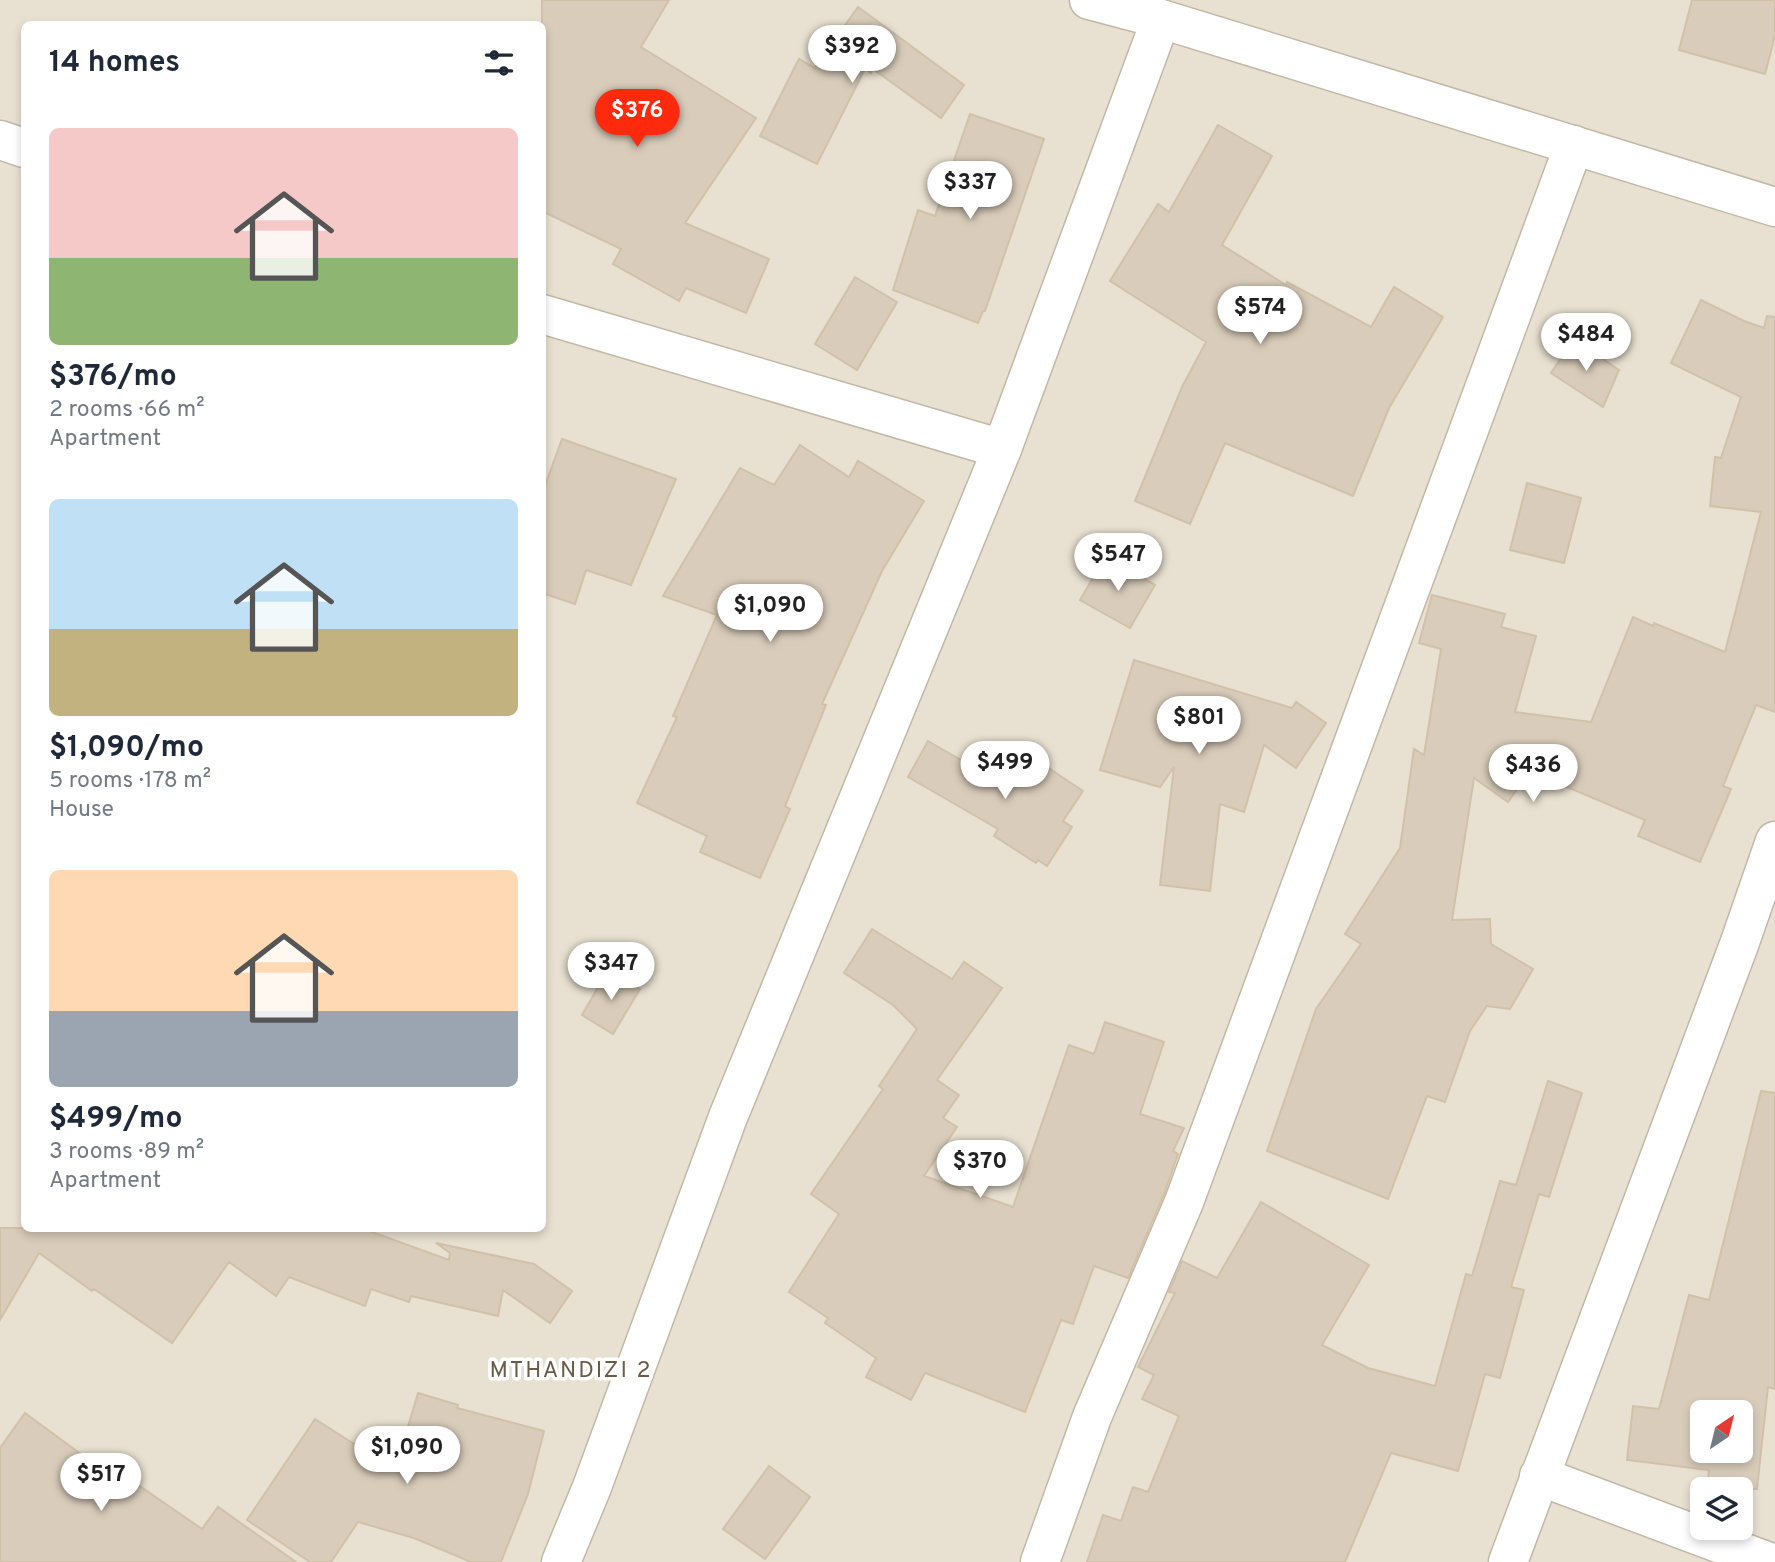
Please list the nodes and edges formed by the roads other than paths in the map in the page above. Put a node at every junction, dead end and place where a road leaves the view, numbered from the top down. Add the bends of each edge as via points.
1 (1089, 0) edge
2 (1161, 19) junction
3 (0, 140) edge
4 (1574, 145) junction
5 (21, 147) edge
6 (1775, 207) edge
7 (546, 315) edge
8 (1002, 449) junction
9 (1775, 841) edge
10 (1539, 1476) junction
11 (561, 1562) edge
12 (1040, 1562) edge
13 (1508, 1562) edge
14 (1769, 1562) edge

1 - 2 street
2 - 4 street
2 - 8 street
3 - 5 street
4 - 6 street
4 - 12 street via 1184,1202 1092,1417
7 - 8 street
8 - 11 street via 727,1117
9 - 10 street
10 - 13 street
10 - 14 street

